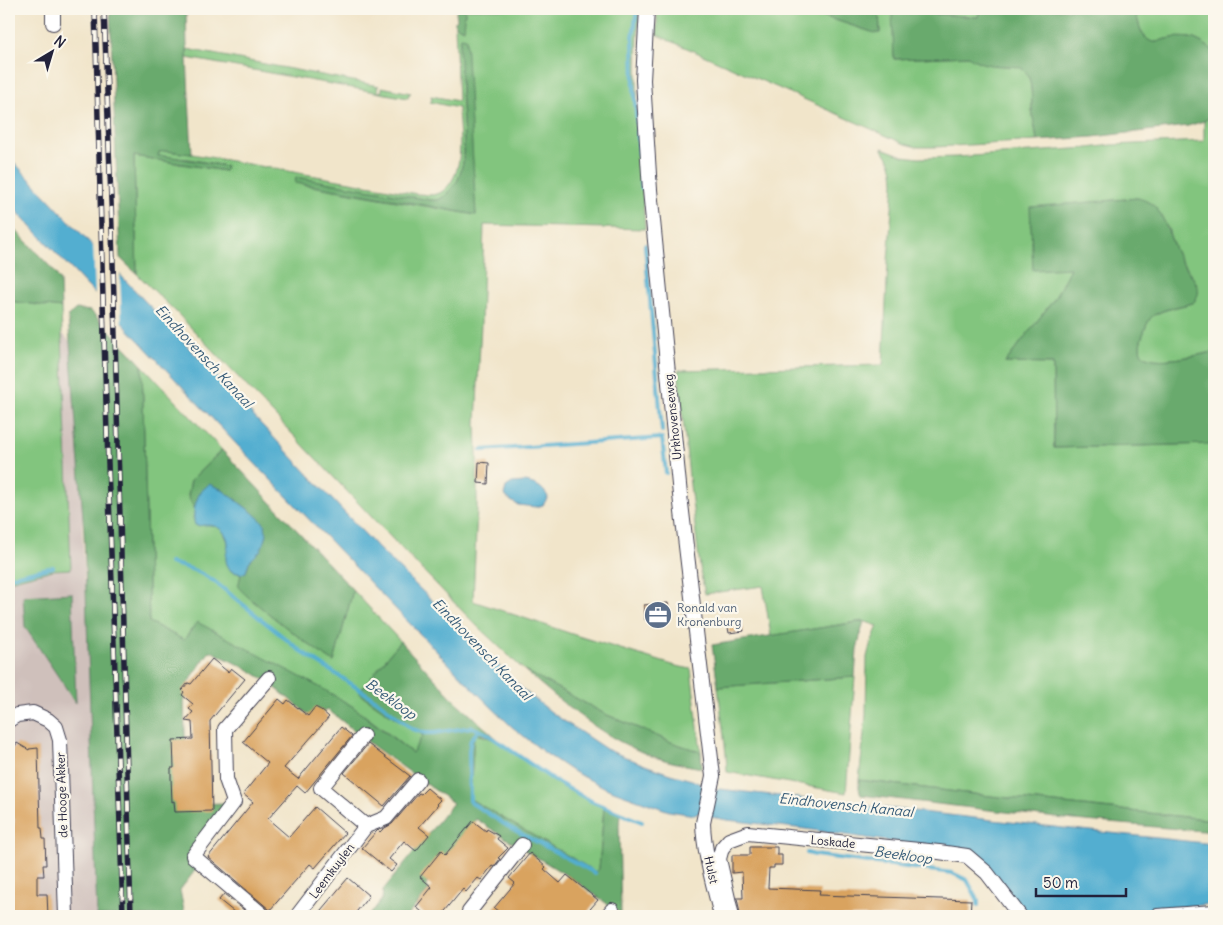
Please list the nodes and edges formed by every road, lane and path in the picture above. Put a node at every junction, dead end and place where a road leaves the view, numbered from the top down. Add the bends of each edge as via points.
1 (647, 9) edge
2 (269, 678) dead end
3 (9, 720) edge
4 (364, 736) dead end
5 (418, 780) dead end
6 (703, 823) joint
7 (366, 826) junction
8 (522, 845) dead end
9 (1214, 912) edge
10 (470, 915) edge
11 (66, 916) edge
12 (264, 916) edge
13 (297, 916) edge
14 (721, 916) edge
15 (732, 916) edge
16 (1020, 916) edge
17 (1157, 916) edge

1 - 6 street, Urkhovenseweg via 643,80 651,197 680,495 713,776
2 - 12 street via 225,729 226,779 234,802 193,856
3 - 11 street, de Hooge Akker via 17,714 33,713 56,727 60,740
4 - 7 street via 320,788
5 - 7 street, Leemkuylen via 386,818
6 - 14 street, Hulst
7 - 13 street, Leemkuylen
8 - 10 street
9 - 17 street
15 - 16 street, Loskade via 719,859 729,840 748,834 967,856 986,872

